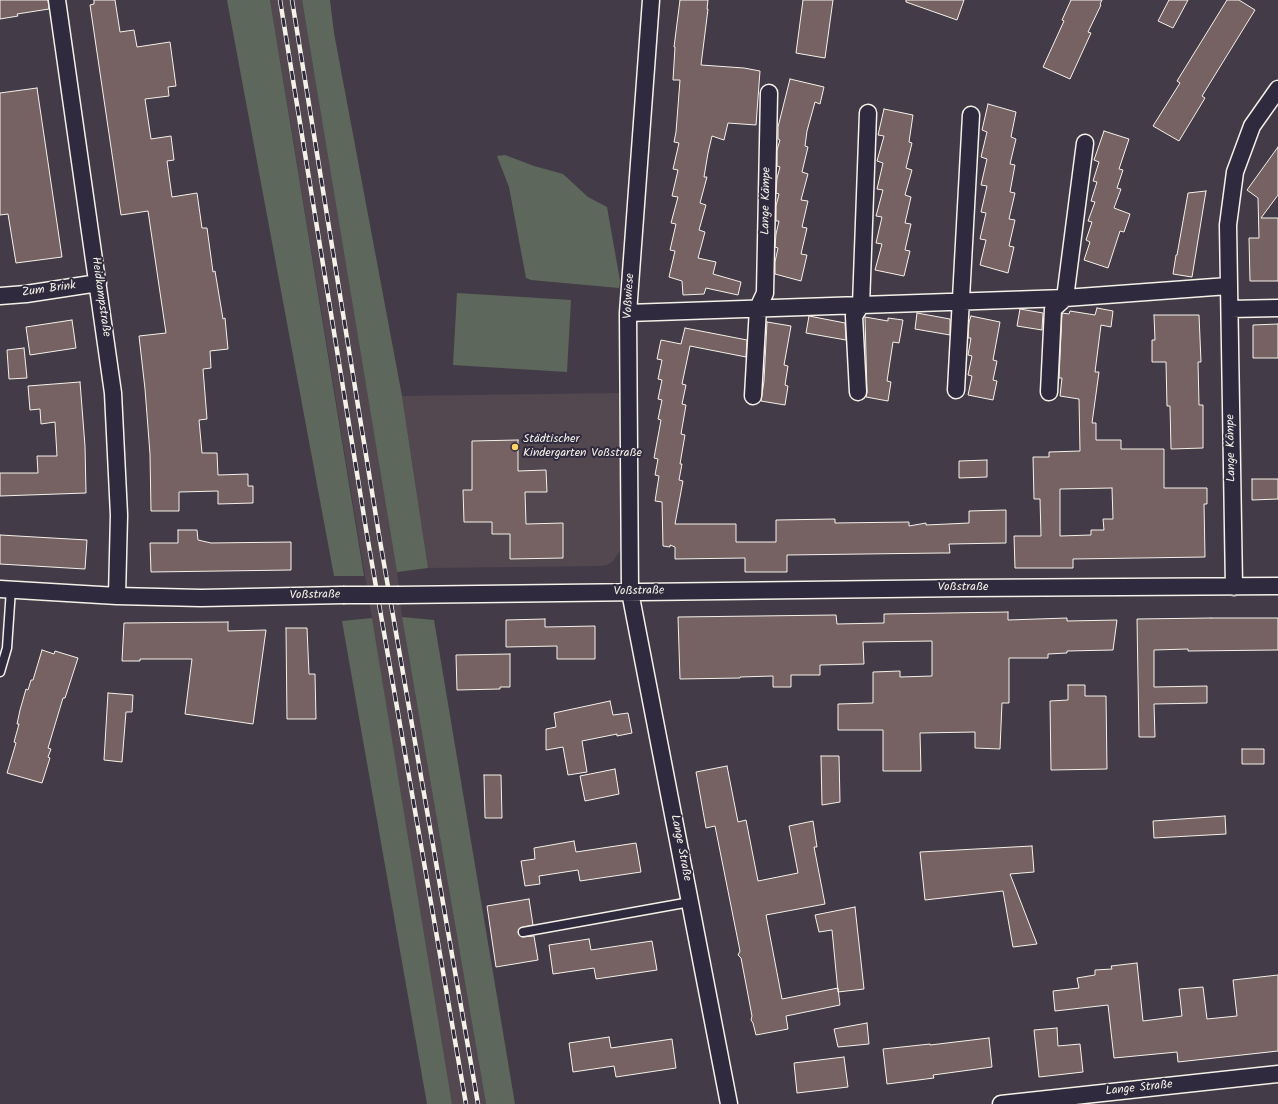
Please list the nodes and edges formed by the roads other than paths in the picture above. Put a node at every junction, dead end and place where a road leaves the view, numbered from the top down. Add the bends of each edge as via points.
1 (57, 0) edge
2 (651, 0) edge
3 (1278, 89) edge
4 (769, 93) dead end
5 (868, 113) dead end
6 (971, 115) dead end
7 (1085, 143) dead end
8 (98, 283) junction
9 (1228, 286) junction
10 (0, 296) edge
11 (1065, 298) junction
12 (961, 301) junction
13 (861, 304) junction
14 (758, 308) junction
15 (1278, 308) edge
16 (1230, 309) junction
17 (628, 313) junction
18 (956, 390) dead end
19 (858, 392) dead end
20 (1049, 392) dead end
21 (753, 396) dead end
22 (1278, 586) edge
23 (1234, 587) junction
24 (6, 589) edge
25 (630, 592) junction
26 (117, 596) junction
27 (0, 672) edge
28 (690, 902) junction
29 (523, 932) dead end
30 (1278, 1074) edge
31 (729, 1104) edge
32 (1009, 1104) edge

1 - 8 street, Heidkampstraße
2 - 17 street, Voßwiese
3 - 9 street, Lange Kämpe via 1252,126 1235,172 1228,225
4 - 14 street, Lange Kämpe via 765,293
5 - 13 street
6 - 12 street
7 - 11 street
8 - 10 street, Zum Brink
8 - 26 street, Heidkampstraße via 113,393 119,515
9 - 11 street
9 - 16 street, Lange Kämpe
11 - 12 street
11 - 20 street via 1053,309
12 - 13 street
12 - 18 street
13 - 14 street
13 - 19 street via 854,316
14 - 17 street
14 - 21 street, Lange Kämpe
15 - 16 street
16 - 23 street, Lange Kämpe
17 - 25 street, Voßwiese
22 - 23 street, Voßstraße
23 - 25 street, Voßstraße
24 - 26 street, Voßstraße
24 - 27 lane via 7,648
25 - 26 street, Voßstraße, bridge via 201,598
25 - 28 street, Lange Straße
28 - 29 lane
28 - 31 street, Lange Straße
30 - 32 street, Lange Straße

